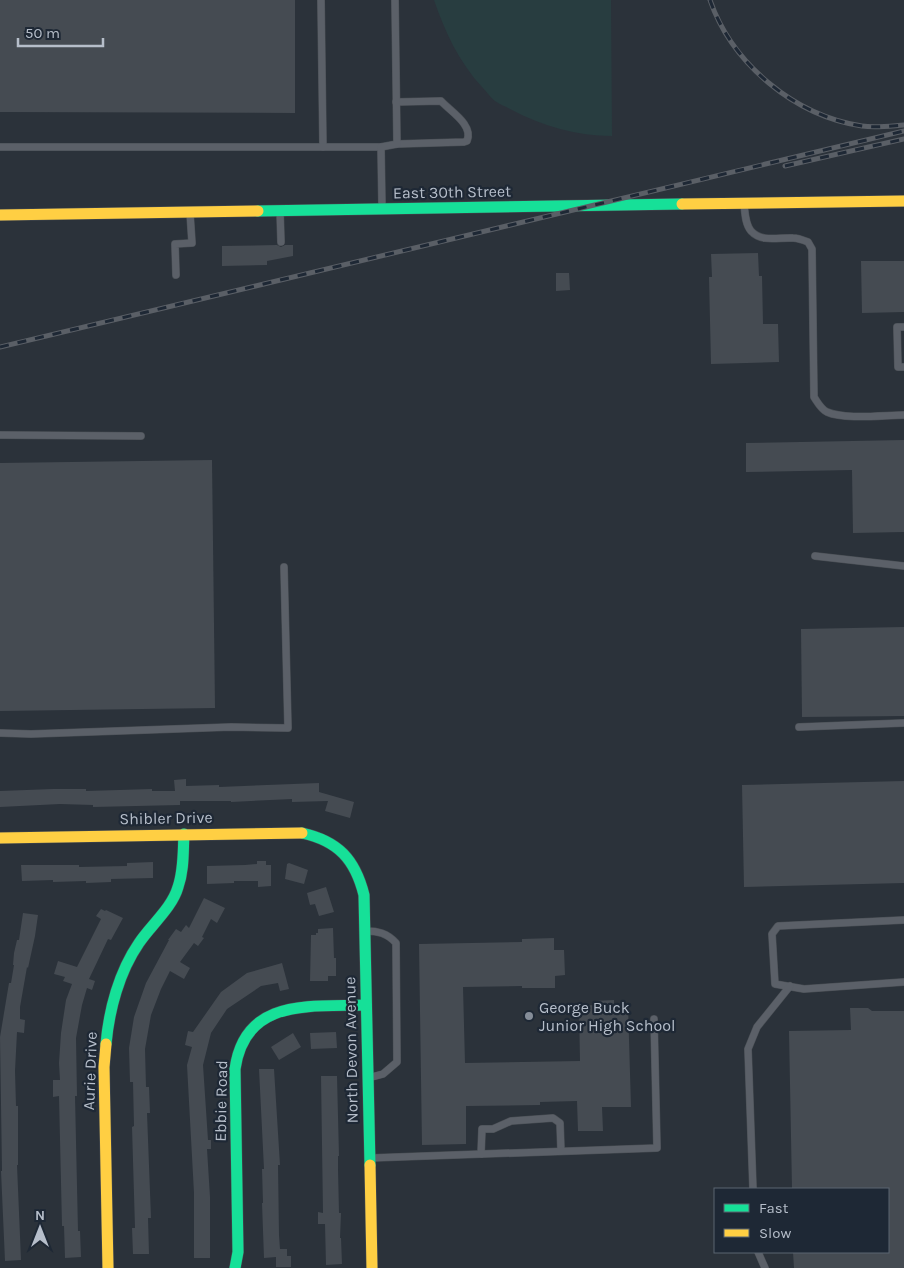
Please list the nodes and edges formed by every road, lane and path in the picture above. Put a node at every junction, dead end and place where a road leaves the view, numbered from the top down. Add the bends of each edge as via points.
1 (321, 0) edge
2 (395, 0) edge
3 (396, 102) junction
4 (397, 144) junction
5 (0, 147) edge
6 (323, 147) junction
7 (382, 147) junction
8 (904, 201) edge
9 (744, 204) junction
10 (382, 209) junction
11 (280, 211) junction
12 (190, 212) junction
13 (0, 215) edge
14 (281, 242) dead end
15 (176, 275) dead end
16 (904, 327) edge
17 (904, 367) edge
18 (904, 414) edge
19 (0, 435) edge
20 (141, 436) dead end
21 (815, 556) dead end
22 (904, 566) edge
23 (284, 567) dead end
24 (904, 723) edge
25 (799, 727) dead end
26 (0, 733) edge
27 (184, 834) junction
28 (0, 838) edge
29 (331, 843) joint
30 (904, 920) edge
31 (364, 931) junction
32 (904, 982) edge
33 (790, 986) junction
34 (366, 1005) junction
35 (654, 1019) dead end
36 (368, 1078) junction
37 (561, 1151) junction
38 (481, 1154) junction
39 (370, 1158) junction
40 (752, 1188) edge
41 (758, 1253) edge
42 (108, 1268) edge
43 (235, 1268) edge
44 (374, 1268) edge
45 (765, 1268) edge

1 - 6 lane
2 - 3 lane
3 - 4 lane
3 - 4 lane via 441,101 467,127 469,136 464,142
4 - 7 lane
5 - 6 lane
6 - 7 lane
7 - 10 lane
8 - 9 street, East 30th Street
9 - 10 street, East 30th Street
9 - 18 lane via 746,221 760,237 794,238 808,242 812,249 814,398 820,408 843,416
10 - 11 street, East 30th Street
11 - 12 street, East 30th Street
11 - 14 lane
12 - 13 street, East 30th Street
12 - 15 lane via 192,243 175,244
16 - 17 lane via 897,327 898,367
19 - 20 lane
21 - 22 lane
23 - 26 lane via 288,728
24 - 25 lane
27 - 28 street, Shibler Drive
27 - 29 street, Shibler Drive via 302,833
27 - 42 street, Aurie Drive via 184,863 178,890 128,963 108,1024 104,1067
29 - 31 street, North Devon Avenue via 347,856 358,874 364,895
30 - 33 lane via 778,926 772,934 775,984
31 - 34 street, North Devon Avenue
31 - 36 lane via 388,935 396,943 397,1062 383,1074
32 - 33 lane via 804,989
33 - 40 lane via 757,1027 748,1049
34 - 36 street, North Devon Avenue
34 - 43 street, Ebbie Road via 278,1010 256,1024 242,1040 235,1069 238,1252
35 - 37 lane via 657,1148
36 - 39 street, North Devon Avenue
37 - 38 lane
37 - 38 lane via 560,1123 553,1118 511,1121 493,1129 482,1129
38 - 39 lane
39 - 44 street, North Devon Avenue
41 - 45 lane

